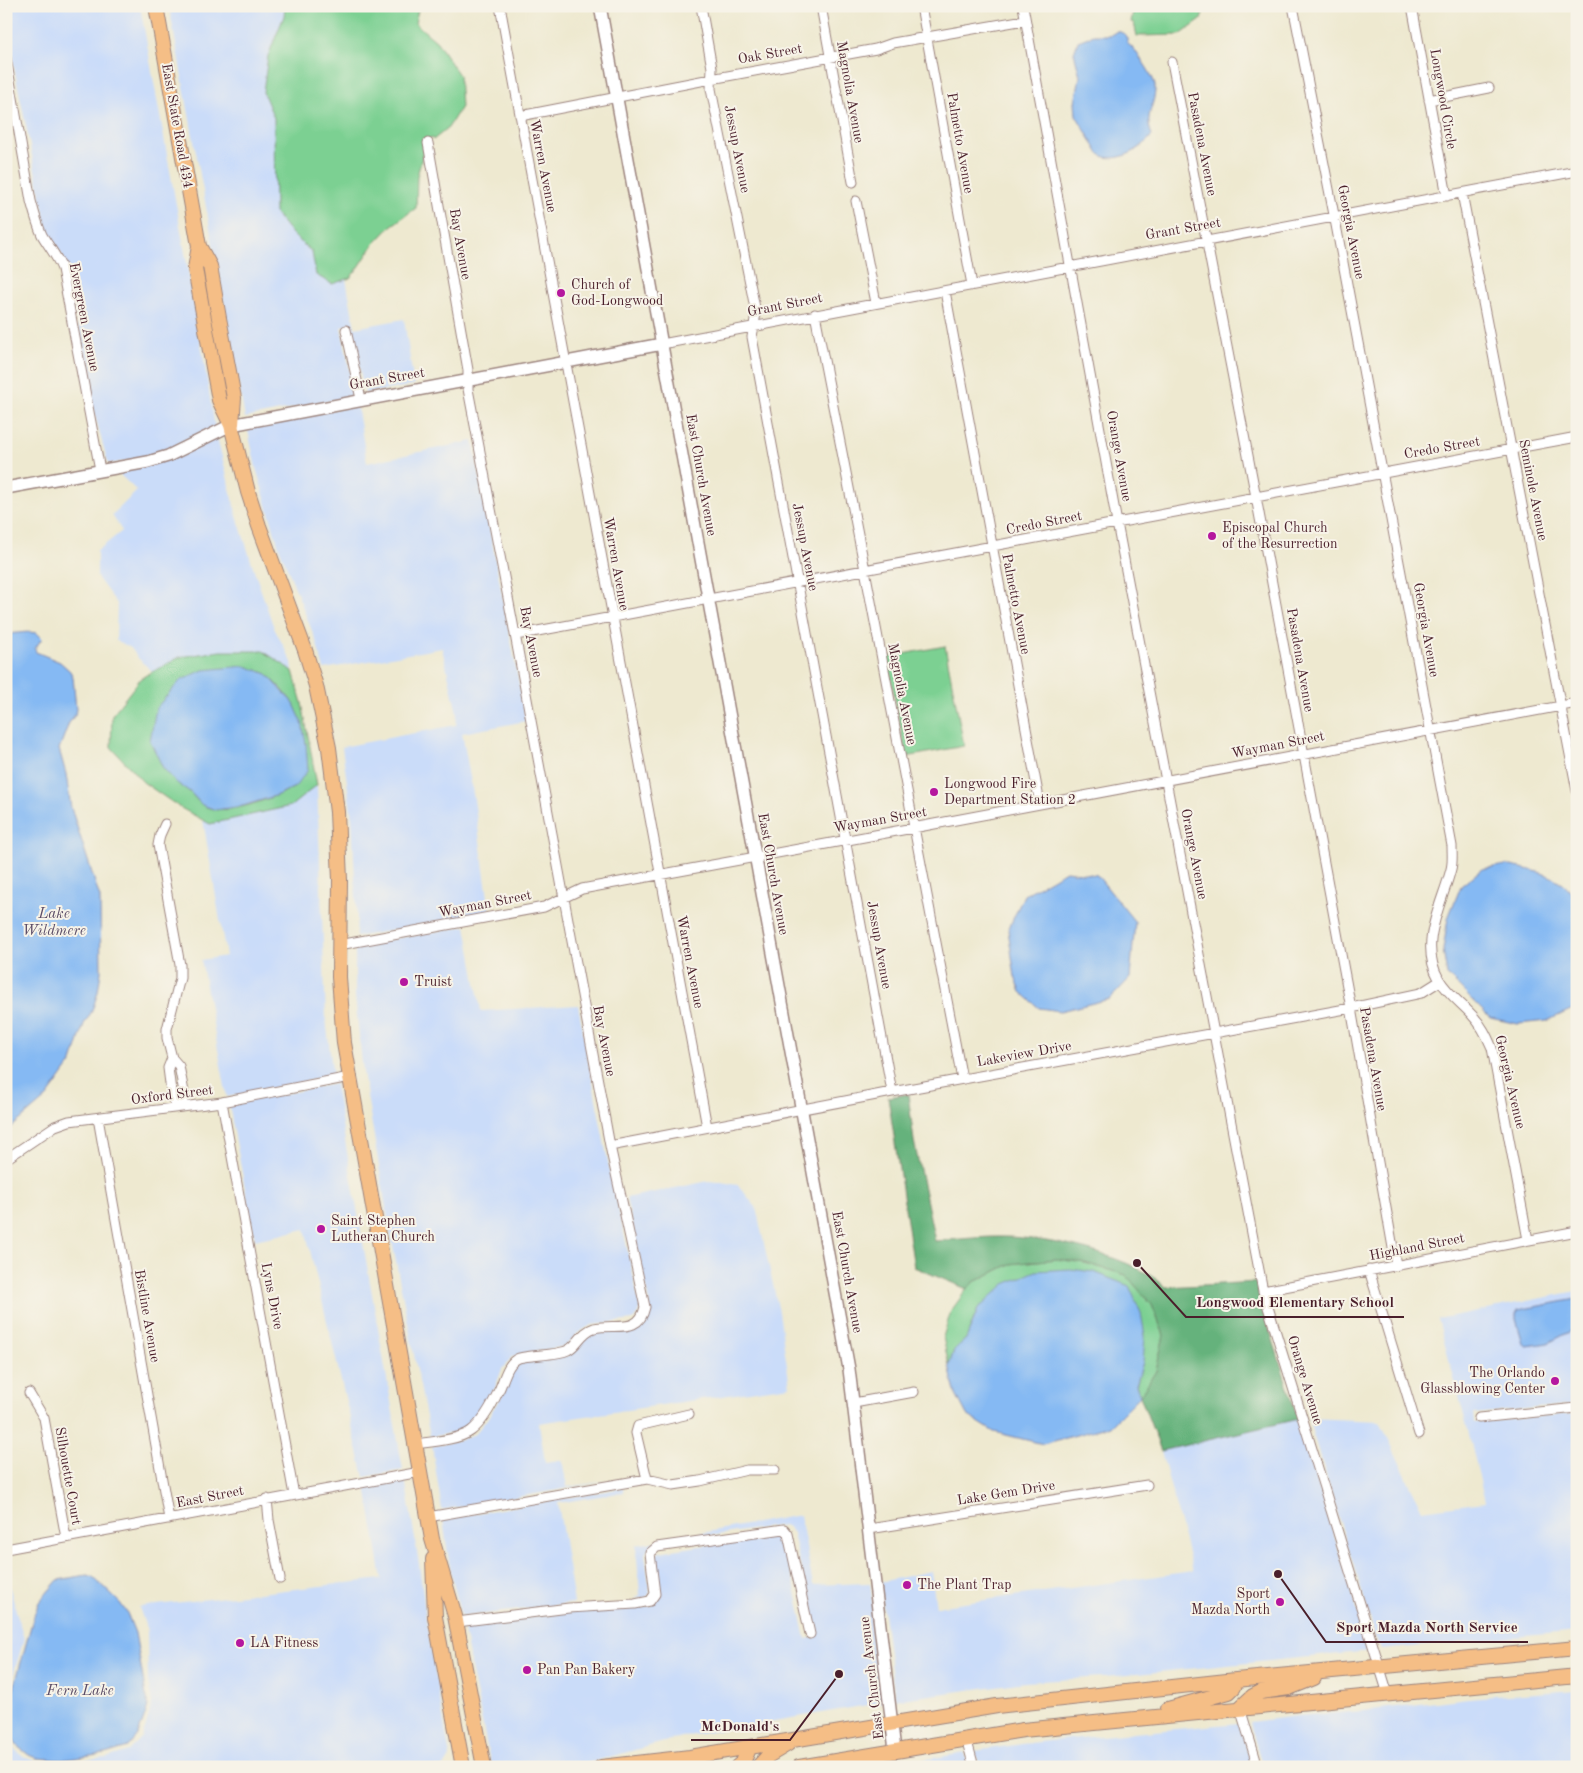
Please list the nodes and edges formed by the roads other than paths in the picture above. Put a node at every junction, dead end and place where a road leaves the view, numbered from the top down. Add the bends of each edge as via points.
1 (156, 6) edge
2 (500, 6) edge
3 (600, 6) edge
4 (700, 6) edge
5 (821, 6) edge
6 (922, 6) edge
7 (1022, 6) edge
8 (1293, 6) edge
9 (1412, 6) edge
10 (1575, 6) edge
11 (1577, 16) edge
12 (1025, 20) junction
13 (927, 37) junction
14 (6, 58) edge
15 (830, 58) junction
16 (1172, 62) dead end
17 (711, 79) junction
18 (1489, 88) dead end
19 (617, 97) junction
20 (1429, 100) junction
21 (520, 116) junction
22 (428, 143) dead end
23 (1577, 171) edge
24 (853, 182) dead end
25 (1462, 193) junction
26 (1447, 196) junction
27 (856, 201) dead end
28 (1334, 216) junction
29 (1206, 241) junction
30 (1069, 266) junction
31 (972, 285) junction
32 (945, 291) junction
33 (876, 303) junction
34 (815, 314) junction
35 (754, 326) junction
36 (346, 330) dead end
37 (662, 344) junction
38 (566, 362) junction
39 (469, 380) junction
40 (361, 399) junction
41 (232, 425) junction
42 (1577, 437) edge
43 (1511, 450) junction
44 (100, 470) junction
45 (1383, 473) junction
46 (6, 488) edge
47 (1256, 497) junction
48 (1117, 523) junction
49 (991, 547) junction
50 (865, 570) junction
51 (798, 582) junction
52 (708, 599) junction
53 (612, 618) junction
54 (516, 635) junction
55 (1577, 702) edge
56 (1560, 705) junction
57 (1430, 730) junction
58 (1303, 754) junction
59 (1166, 781) junction
60 (1577, 792) edge
61 (1040, 804) junction
62 (166, 824) dead end
63 (913, 828) junction
64 (845, 840) junction
65 (754, 858) junction
66 (660, 874) junction
67 (564, 898) junction
68 (339, 945) junction
69 (1440, 981) junction
70 (1351, 1008) junction
71 (1214, 1033) junction
72 (350, 1077) junction
73 (962, 1079) junction
74 (892, 1092) junction
75 (222, 1102) junction
76 (180, 1105) junction
77 (802, 1109) junction
78 (98, 1118) junction
79 (707, 1127) junction
80 (610, 1146) junction
81 (6, 1159) edge
82 (1577, 1231) edge
83 (1528, 1240) junction
84 (1396, 1265) junction
85 (1369, 1270) junction
86 (1263, 1290) junction
87 (914, 1392) dead end
88 (30, 1393) dead end
89 (854, 1403) junction
90 (1577, 1408) edge
91 (689, 1414) dead end
92 (1479, 1418) dead end
93 (1419, 1434) dead end
94 (415, 1444) junction
95 (775, 1470) dead end
96 (420, 1472) junction
97 (647, 1479) junction
98 (1147, 1485) dead end
99 (294, 1495) junction
100 (267, 1500) junction
101 (428, 1517) junction
102 (169, 1519) junction
103 (869, 1529) junction
104 (66, 1538) junction
105 (432, 1539) junction
106 (6, 1549) edge
107 (280, 1579) dead end
108 (457, 1622) junction
109 (810, 1634) dead end
110 (1577, 1648) edge
111 (1380, 1667) junction
112 (1328, 1672) junction
113 (1577, 1676) edge
114 (1236, 1680) junction
115 (1388, 1694) junction
116 (1240, 1708) junction
117 (1144, 1718) junction
118 (892, 1722) junction
119 (798, 1738) junction
120 (966, 1738) junction
121 (750, 1747) junction
122 (895, 1750) junction
123 (463, 1767) edge
124 (484, 1767) edge
125 (601, 1767) edge
126 (737, 1767) edge
127 (758, 1767) edge
128 (800, 1767) edge
129 (974, 1767) edge
130 (1258, 1767) edge

1 - 41 main road, East State Road 434 via 199,246 210,266 226,353 234,398
2 - 21 street, Warren Avenue
3 - 19 street, East Church Avenue
4 - 17 street, Jessup Avenue via 712,68
5 - 15 street, Magnolia Avenue
6 - 13 street, Palmetto Avenue
7 - 12 street, Orange Avenue
8 - 28 street, Georgia Avenue
9 - 20 street, Longwood Circle
10 - 11 street
12 - 13 street, Oak Street
12 - 30 street, Orange Avenue
13 - 15 street, Oak Street
13 - 31 street, Palmetto Avenue
14 - 44 street, Evergreen Avenue via 31,200 42,234 62,269
15 - 17 street, Oak Street
15 - 24 street, Magnolia Avenue
16 - 29 street, Pasadena Avenue
17 - 19 street, Oak Street
17 - 35 street, Jessup Avenue via 756,313
18 - 20 street
19 - 21 street, Oak Street
19 - 37 street, East Church Avenue
20 - 26 street, Longwood Circle
21 - 38 street, Warren Avenue
22 - 39 street, Bay Avenue
23 - 25 street, Grant Street
25 - 26 street, Grant Street
25 - 43 street, Seminole Avenue
26 - 28 street, Grant Street
27 - 33 street
28 - 29 street, Grant Street
28 - 45 street, Georgia Avenue
29 - 30 street, Grant Street
29 - 47 street, Pasadena Avenue
30 - 31 street, Grant Street
30 - 48 street, Orange Avenue
31 - 32 street, Grant Street
32 - 33 street, Grant Street
32 - 49 street, Palmetto Avenue
33 - 34 street, Grant Street
34 - 35 street, Grant Street
34 - 50 street, Magnolia Avenue
35 - 37 street, Grant Street
35 - 51 street, Jessup Avenue via 752,337
36 - 40 street
37 - 38 street, Grant Street
37 - 52 street, East Church Avenue
38 - 39 street, Grant Street
38 - 53 street, Warren Avenue
39 - 40 street, Grant Street
39 - 54 street, Bay Avenue via 468,389
40 - 41 street, Grant Street
41 - 44 street, Grant Street via 168,456
41 - 68 main road, East State Road 434 via 248,492 305,650 323,716 337,812
42 - 43 street, Credo Street
43 - 45 street, Credo Street
43 - 56 street, Seminole Avenue
44 - 46 street, Grant Street
45 - 47 street, Credo Street
45 - 57 street, Georgia Avenue
47 - 48 street, Credo Street
47 - 58 street, Pasadena Avenue
48 - 49 street, Credo Street
48 - 59 street, Orange Avenue
49 - 50 street, Credo Street
49 - 61 street, Palmetto Avenue
50 - 51 street, Credo Street
50 - 63 street, Magnolia Avenue
51 - 52 street, Credo Street
51 - 64 street, Jessup Avenue
52 - 53 street, Credo Street
52 - 65 street, East Church Avenue
53 - 54 street, Credo Street
53 - 66 street, Warren Avenue
54 - 67 street, Bay Avenue
55 - 56 street, Wayman Street
56 - 57 street, Wayman Street
56 - 60 street, Seminole Avenue
57 - 58 street, Wayman Street
57 - 69 street, Georgia Avenue via 1452,846 1452,867 1430,942 1432,967
58 - 59 street, Wayman Street
58 - 70 street, Pasadena Avenue
59 - 61 street, Wayman Street
59 - 71 street, Orange Avenue
61 - 63 street, Wayman Street
62 - 76 street via 158,845 180,971 167,1038 172,1058 179,1066 185,1097
63 - 64 street, Wayman Street
63 - 73 street, Magnolia Avenue
64 - 65 street, Wayman Street
64 - 74 street, Jessup Avenue
65 - 66 street, Wayman Street
65 - 77 street, East Church Avenue
66 - 67 street, Wayman Street via 582,889
66 - 79 street, Warren Avenue
67 - 68 street, Wayman Street via 544,907
67 - 80 street, Bay Avenue
68 - 72 main road, East State Road 434 via 341,1010
69 - 70 street, Lakeview Drive via 1421,993
69 - 83 street, Georgia Avenue via 1485,1031 1492,1048
70 - 71 street, Lakeview Drive
70 - 84 street, Pasadena Avenue
71 - 73 street, Lakeview Drive
71 - 86 street, Orange Avenue
72 - 75 street, Oxford Street
72 - 94 main road, East State Road 434
73 - 74 street, Lakeview Drive
74 - 77 street, Lakeview Drive
75 - 76 street, Oxford Street
75 - 99 street, Lyns Drive
76 - 78 street, Oxford Street
77 - 79 street, Lakeview Drive
77 - 89 street, East Church Avenue
78 - 81 street, Oxford Street via 55,1126
78 - 102 street, Bistline Avenue
79 - 80 street, Lakeview Drive
80 - 94 street, Bay Avenue via 645,1307 643,1317 635,1324 594,1328 568,1350 517,1359 507,1370 483,1418 470,1432
82 - 83 street, Highland Street
83 - 84 street, Highland Street
84 - 85 street, Highland Street
85 - 86 street, Highland Street
85 - 93 street
86 - 111 street, Orange Avenue
87 - 89 street
88 - 104 street, Silhouette Court via 44,1418
89 - 103 street, East Church Avenue
90 - 92 street
91 - 97 street via 638,1426 636,1433
94 - 96 main road, East State Road 434
95 - 97 street via 747,1470 673,1485
96 - 99 street, East Street
96 - 101 main road, East State Road 434
97 - 101 street
98 - 103 street, Lake Gem Drive
99 - 100 street, East Street
100 - 102 street, East Street
100 - 107 street
101 - 105 main road, East State Road 434
102 - 104 street, East Street
103 - 118 street, East Church Avenue
104 - 106 street, East Street
105 - 108 main road
105 - 123 main road via 436,1616
108 - 109 street via 650,1601 655,1594 650,1553 657,1548 784,1529 788,1534
108 - 124 main road
110 - 111 main road
111 - 112 main road
111 - 115 street, Orange Avenue
112 - 114 main road
112 - 116 main road via 1289,1688 1261,1692
113 - 115 main road
114 - 117 main road via 1229,1692
114 - 118 main road via 997,1706
115 - 116 main road
116 - 117 main road
116 - 130 street
117 - 120 main road
118 - 119 main road
118 - 122 street, East Church Avenue
119 - 121 main road
119 - 127 main road via 768,1756
120 - 122 main road
120 - 129 street
121 - 125 main road
121 - 126 main road
122 - 128 main road

